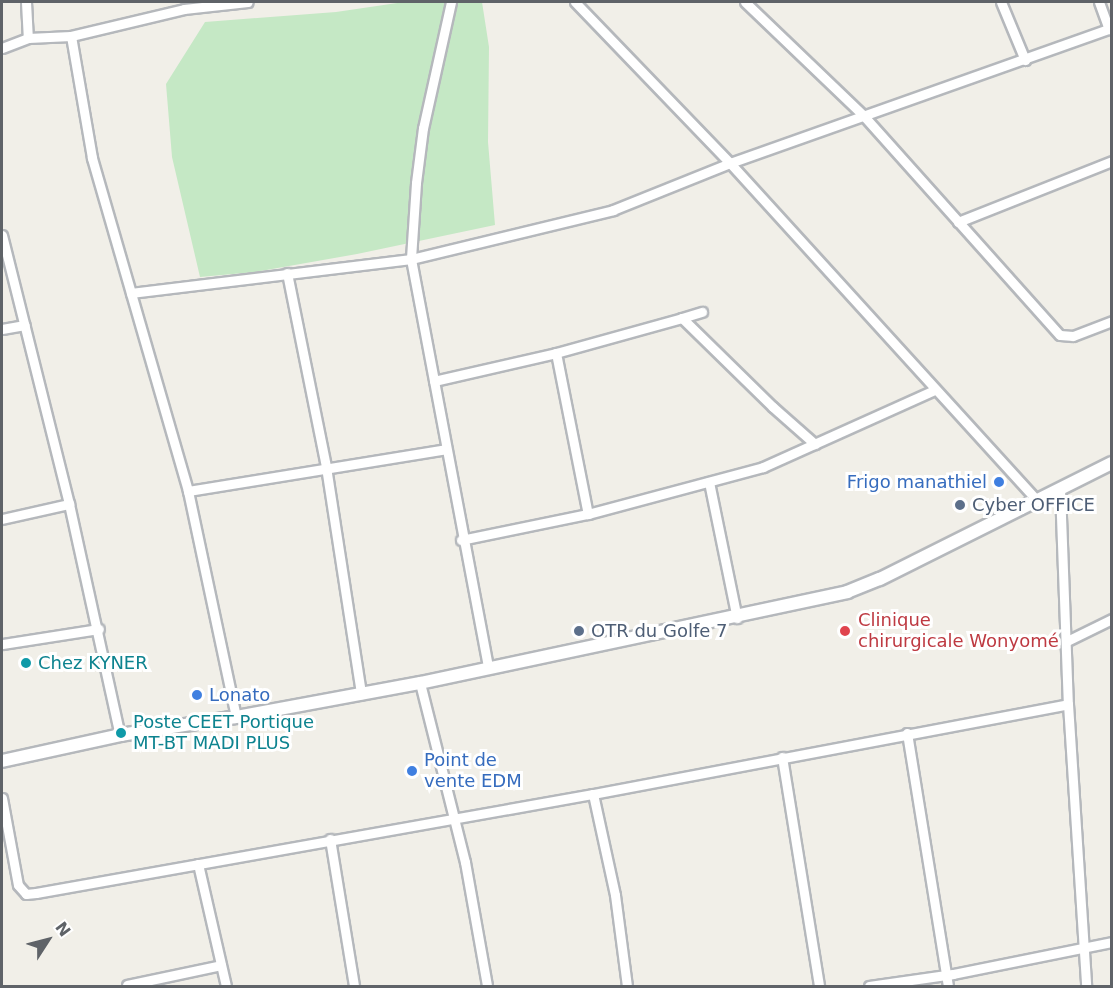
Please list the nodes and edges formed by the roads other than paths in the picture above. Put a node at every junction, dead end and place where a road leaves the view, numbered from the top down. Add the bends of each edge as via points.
1 (26, 2) edge
2 (248, 2) edge
3 (451, 2) edge
4 (575, 2) edge
5 (744, 2) edge
6 (1001, 2) edge
7 (1099, 2) edge
8 (1110, 28) edge
9 (71, 36) junction
10 (28, 38) junction
11 (2, 48) edge
12 (1025, 60) junction
13 (862, 115) junction
14 (1112, 161) edge
15 (730, 163) junction
16 (958, 222) junction
17 (2, 235) edge
18 (411, 259) junction
19 (287, 273) junction
20 (131, 292) junction
21 (702, 312) dead end
22 (682, 318) junction
23 (1112, 321) edge
24 (25, 325) junction
25 (2, 329) edge
26 (556, 353) junction
27 (434, 381) junction
28 (934, 390) junction
29 (815, 444) junction
30 (446, 449) junction
31 (1112, 464) edge
32 (326, 467) junction
33 (710, 483) junction
34 (1060, 489) junction
35 (188, 491) junction
36 (1037, 500) junction
37 (69, 504) junction
38 (588, 514) junction
39 (2, 519) edge
40 (461, 540) junction
41 (737, 618) junction
42 (1112, 619) edge
43 (99, 629) junction
44 (1067, 641) junction
45 (2, 644) edge
46 (488, 668) junction
47 (420, 683) junction
48 (361, 694) junction
49 (1068, 704) junction
50 (236, 717) junction
51 (907, 733) junction
52 (120, 735) junction
53 (782, 758) junction
54 (2, 761) edge
55 (593, 794) junction
56 (2, 798) edge
57 (454, 817) junction
58 (330, 839) junction
59 (198, 864) junction
60 (1112, 942) edge
61 (1084, 949) junction
62 (221, 965) junction
63 (947, 975) junction
64 (127, 985) dead end
65 (226, 987) edge
66 (354, 987) edge
67 (487, 987) edge
68 (627, 987) edge
69 (819, 987) edge
70 (869, 987) edge
71 (948, 987) edge
72 (1086, 987) edge

1 - 10 street
2 - 9 street via 184,9
3 - 18 street via 423,128
4 - 15 street
5 - 13 street
6 - 12 street
7 - 8 street
8 - 12 street
9 - 10 street
9 - 20 street via 92,158
10 - 11 street
12 - 13 street
13 - 15 street
13 - 16 street
14 - 16 street
15 - 18 street via 613,210
15 - 28 street
16 - 23 street via 1060,335 1073,336
17 - 24 street
18 - 19 street
18 - 27 street
19 - 20 street
19 - 32 street
20 - 35 street
21 - 22 street
22 - 26 street
22 - 29 street
24 - 25 street
24 - 37 street
26 - 27 street
26 - 38 street
27 - 30 street
28 - 29 street
28 - 36 street
29 - 33 street via 763,467
30 - 32 street
30 - 40 street
31 - 34 street
32 - 35 street
32 - 48 street
33 - 38 street
33 - 41 street
34 - 36 street
34 - 44 street
35 - 50 street
36 - 41 street via 847,592
37 - 39 street
37 - 43 street
38 - 40 street
40 - 46 street
41 - 46 street
42 - 44 street
43 - 45 street
43 - 52 street
44 - 49 street
46 - 47 street
47 - 48 street
47 - 57 street
48 - 50 street
49 - 51 street
49 - 61 street
50 - 52 street
51 - 53 street
51 - 63 street
52 - 54 street
53 - 55 street
53 - 69 street
55 - 57 street
55 - 68 street via 615,895
56 - 59 street via 18,885 26,894
57 - 58 street
57 - 67 street
58 - 59 street
58 - 66 street
59 - 62 street
60 - 61 street
61 - 63 street
61 - 72 street
62 - 64 street
62 - 65 street
63 - 70 street
63 - 71 street

